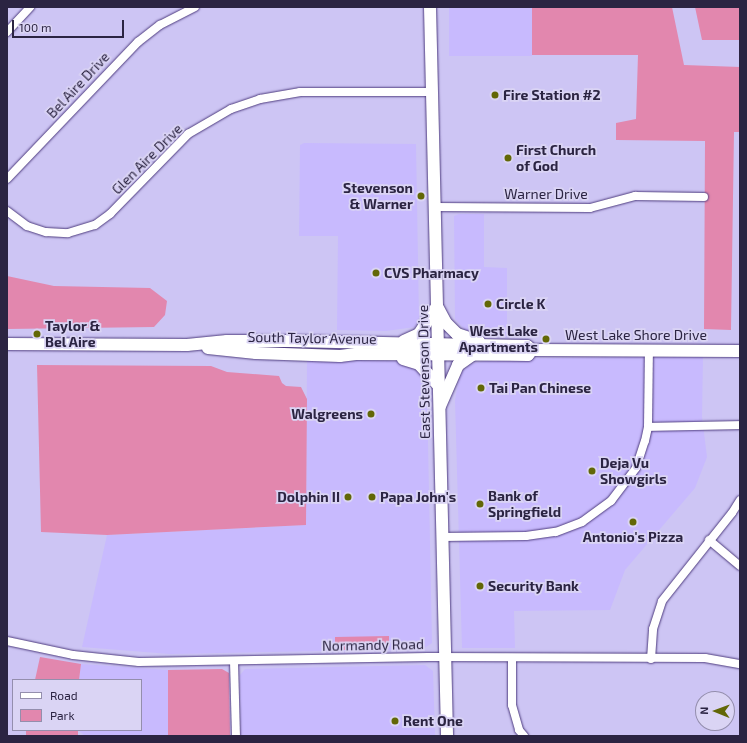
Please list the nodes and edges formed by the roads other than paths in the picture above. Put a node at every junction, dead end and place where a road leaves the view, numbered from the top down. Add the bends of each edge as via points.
1 (30, 7) edge
2 (195, 7) edge
3 (430, 7) edge
4 (438, 7) edge
5 (430, 23) junction
6 (7, 32) edge
7 (432, 92) junction
8 (7, 179) edge
9 (704, 197) dead end
10 (435, 207) junction
11 (7, 211) edge
12 (437, 306) junction
13 (397, 342) junction
14 (7, 344) edge
15 (186, 345) junction
16 (493, 346) junction
17 (438, 350) junction
18 (532, 350) junction
19 (649, 350) junction
20 (740, 351) edge
21 (474, 354) junction
22 (340, 356) junction
23 (439, 386) junction
24 (440, 406) junction
25 (740, 425) edge
26 (648, 427) junction
27 (740, 500) edge
28 (442, 537) junction
29 (709, 540) junction
30 (740, 566) edge
31 (7, 641) edge
32 (445, 657) junction
33 (512, 658) junction
34 (651, 658) junction
35 (234, 661) junction
36 (740, 664) edge
37 (236, 736) edge
38 (447, 736) edge
39 (524, 736) edge

1 - 6 street
2 - 8 street, Bel Aire Drive via 160,25 138,42
3 - 5 street, East Stevenson Drive
4 - 5 street
5 - 7 street, East Stevenson Drive
7 - 10 street, East Stevenson Drive
7 - 11 street, Glen Aire Drive via 300,92 260,99 231,109 188,134 110,214 95,225 68,233 46,232 27,226
9 - 10 street, Warner Drive via 636,196 590,208
10 - 12 street, East Stevenson Drive
12 - 13 street via 419,334 409,340
12 - 16 street via 446,323 457,334
12 - 17 street, East Stevenson Drive
13 - 15 street, South Taylor Avenue via 227,341
13 - 17 street, South Taylor Avenue
14 - 15 street, South Taylor Avenue
15 - 22 street, South Taylor Avenue via 256,353
16 - 17 street, West Lake Shore Drive
16 - 18 street, West Lake Shore Drive via 527,346
17 - 21 street, West Lake Shore Drive
17 - 22 street, South Taylor Avenue
17 - 23 street, East Stevenson Drive
18 - 19 street, West Lake Shore Drive
18 - 21 street, West Lake Shore Drive via 528,355
19 - 20 street, West Lake Shore Drive
19 - 26 street
21 - 24 street via 458,365
22 - 23 street via 411,360 419,364
23 - 24 street, East Stevenson Drive
24 - 28 street, East Stevenson Drive
25 - 26 street
26 - 28 street via 636,468 617,495 582,522 556,532
27 - 29 street
28 - 32 street, East Stevenson Drive
29 - 30 street
29 - 34 street via 662,601 653,629
31 - 35 street, Normandy Road via 107,660
32 - 33 street, Normandy Road
32 - 35 street, Normandy Road
32 - 38 street, East Stevenson Drive
33 - 34 street, Normandy Road
33 - 39 street via 512,705 519,730
34 - 36 street, Normandy Road via 705,658
35 - 37 street

